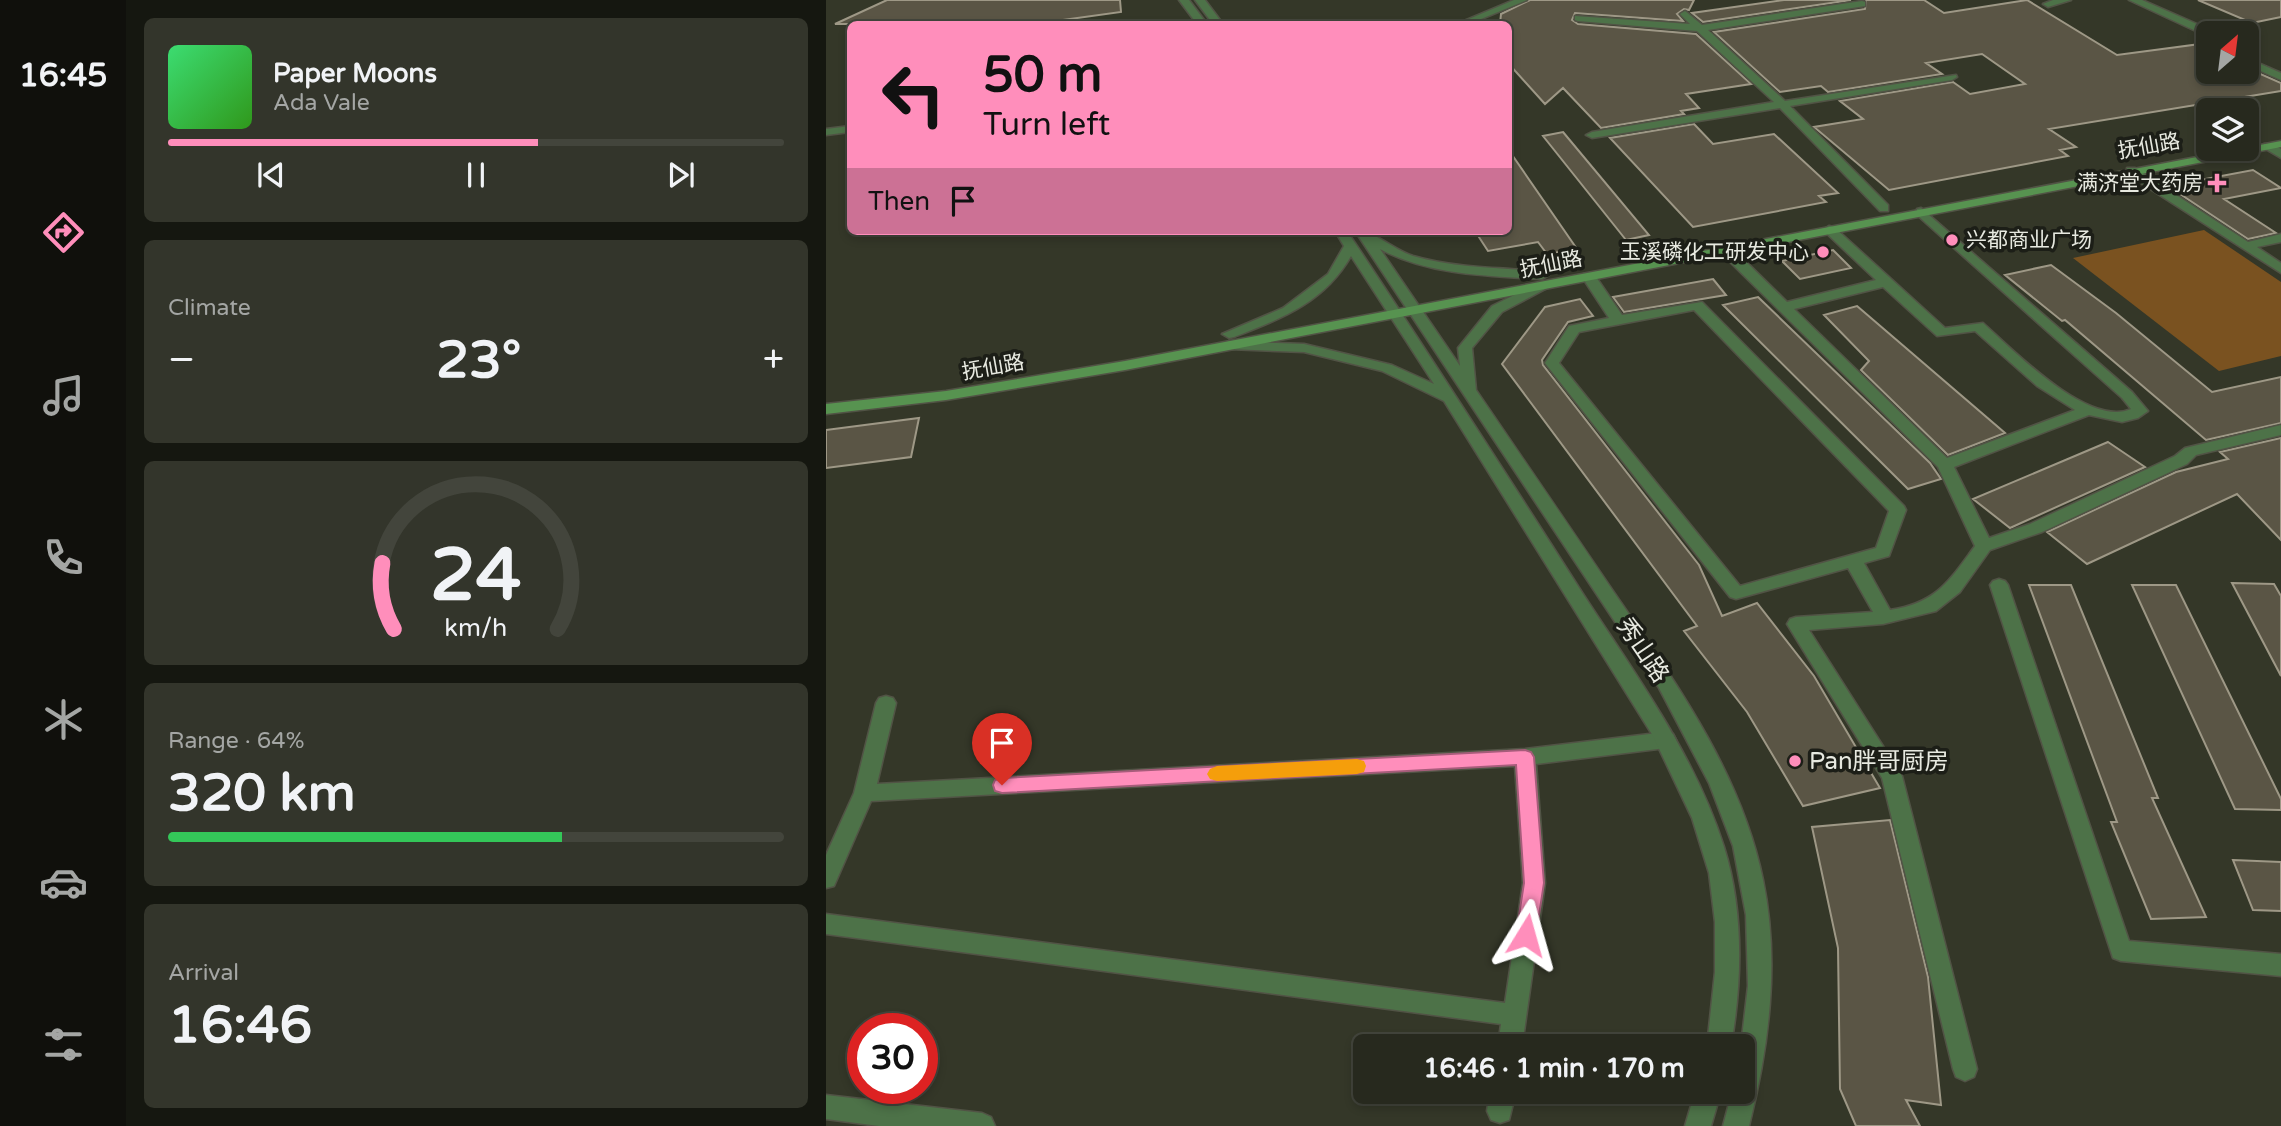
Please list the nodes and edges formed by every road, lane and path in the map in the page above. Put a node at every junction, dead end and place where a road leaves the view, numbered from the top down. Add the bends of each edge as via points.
1 (1184, 0) edge
2 (1200, 0) edge
3 (1522, 0) edge
4 (2066, 0) edge
5 (2134, 0) edge
6 (1862, 4) dead end
7 (2048, 5) dead end
8 (1685, 14) dead end
9 (1578, 18) dead end
10 (1200, 21) edge
11 (1215, 21) edge
12 (1470, 21) edge
13 (2196, 27) edge
14 (1700, 28) junction
15 (2259, 67) edge
16 (1952, 77) dead end
17 (2281, 77) edge
18 (1784, 106) junction
19 (847, 129) edge
20 (826, 132) edge
21 (2281, 134) edge
22 (1592, 135) dead end
23 (2259, 138) edge
24 (2274, 145) edge
25 (2196, 149) edge
26 (2281, 154) edge
27 (2131, 170) junction
28 (1884, 208) junction
29 (1921, 212) junction
30 (1829, 230) junction
31 (1354, 236) edge
32 (2281, 238) edge
33 (2246, 246) junction
34 (1726, 250) junction
35 (2281, 269) edge
36 (1589, 277) junction
37 (1543, 281) junction
38 (1886, 282) junction
39 (1412, 306) junction
40 (1784, 307) junction
41 (1393, 310) junction
42 (1618, 320) junction
43 (1229, 340) junction
44 (1471, 391) junction
45 (826, 398) edge
46 (1451, 398) junction
47 (826, 409) edge
48 (2088, 410) junction
49 (2281, 429) edge
50 (1945, 465) junction
51 (1983, 546) junction
52 (1853, 560) junction
53 (1999, 585) dead end
54 (1885, 617) junction
55 (886, 703) dead end
56 (1666, 740) junction
57 (1525, 757) junction
58 (864, 793) junction
59 (826, 880) edge
60 (826, 924) edge
61 (2281, 965) edge
62 (1514, 1014) junction
63 (1512, 1034) edge
64 (1721, 1034) edge
65 (1965, 1069) dead end
66 (1704, 1104) edge
67 (826, 1107) edge
68 (982, 1126) edge
69 (1698, 1126) edge
70 (1736, 1126) edge

1 - 10 street
2 - 11 street
3 - 12 street
4 - 7 street
5 - 13 street
6 - 14 street
8 - 14 street
9 - 14 street
14 - 18 street
15 - 17 street
16 - 18 street
18 - 22 street
18 - 28 street
19 - 20 street
21 - 23 main road
24 - 26 street
24 - 27 main road, 抚仙路
25 - 28 main road, 抚仙路
27 - 29 main road, 抚仙路
27 - 33 street
28 - 37 main road, 抚仙路
29 - 30 main road, 抚仙路
29 - 48 street via 2140,411 2122,418
30 - 34 main road, 抚仙路
30 - 38 street
31 - 37 street via 1408,259
31 - 39 street, 秀山路
31 - 41 street, 秀山路
31 - 43 street via 1333,276 1288,311
32 - 33 street
33 - 35 street
34 - 36 main road, 抚仙路
34 - 40 street
36 - 37 main road, 抚仙路
36 - 42 street
37 - 39 main road, 抚仙路
37 - 44 street via 1497,309 1465,348
38 - 40 street
38 - 48 street via 1942,333 1978,326 2048,387
39 - 41 main road, 抚仙路
39 - 44 street, 秀山路
40 - 50 street
41 - 43 main road, 抚仙路
41 - 46 street, 秀山路
42 - 52 street via 1697,305 1898,510 1883,552
42 - 52 street via 1574,329 1552,363 1736,593
43 - 45 main road, 抚仙路 via 921,391
43 - 46 street via 1304,348 1387,368
43 - 47 main road, 抚仙路 via 919,401
44 - 70 street, 秀山路 via 1666,683 1735,820 1751,876 1759,960 1755,1042
46 - 56 street, 秀山路
48 - 50 street
49 - 51 street via 2190,451 2181,460 2036,528
50 - 51 street
51 - 54 street via 1953,588 1930,606
52 - 54 street
53 - 61 street via 2121,951
54 - 65 street via 1796,624 1892,776
55 - 58 street
56 - 57 street
56 - 64 street, 秀山路 via 1706,825 1720,878 1726,957
57 - 58 street
57 - 62 street via 1534,883
58 - 59 street
60 - 62 street
62 - 63 street
66 - 69 street
67 - 68 street

